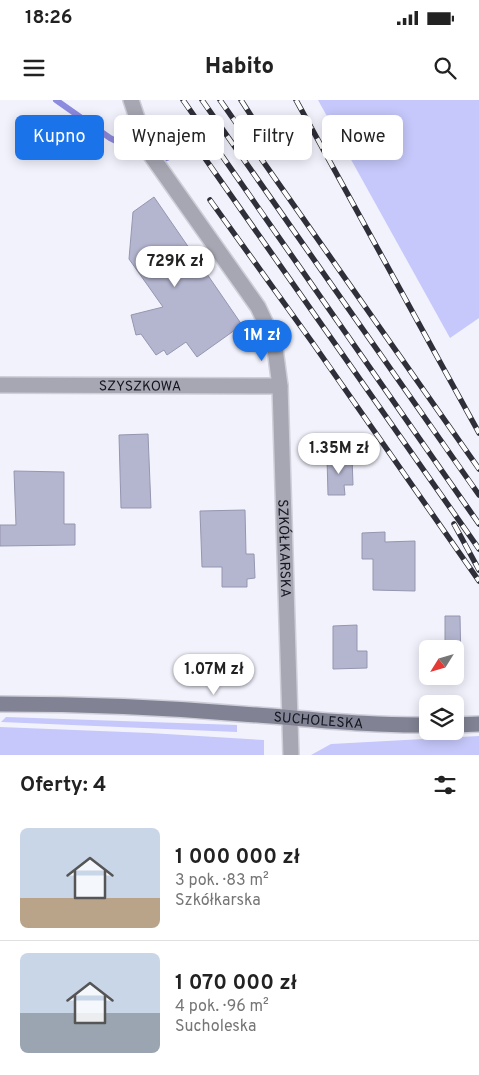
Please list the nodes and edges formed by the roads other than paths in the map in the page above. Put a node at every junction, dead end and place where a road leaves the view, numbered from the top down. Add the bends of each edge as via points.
1 (131, 100) edge
2 (0, 385) edge
3 (280, 386) junction
4 (0, 704) edge
5 (291, 718) junction
6 (479, 724) edge
7 (464, 725) edge
8 (419, 726) edge
9 (291, 755) edge

1 - 3 street, SZKÓŁKARSKA via 148,151 258,307 274,341
2 - 3 street, SZYSZKOWA
3 - 5 street, SZKÓŁKARSKA
4 - 5 street, SUCHOLESKA via 86,704
5 - 8 street, SUCHOLESKA
5 - 9 street, SZKÓŁKARSKA
6 - 7 street

